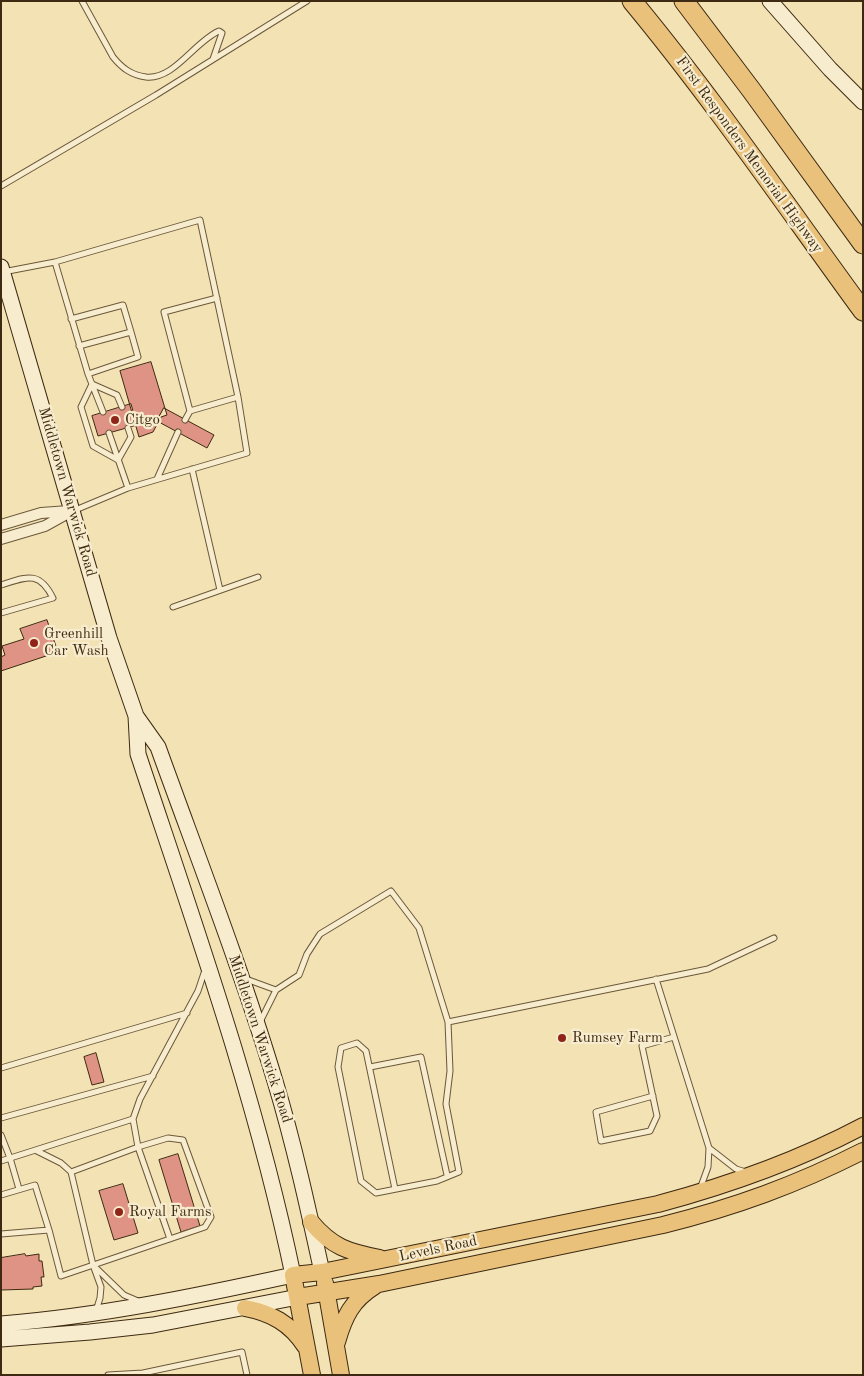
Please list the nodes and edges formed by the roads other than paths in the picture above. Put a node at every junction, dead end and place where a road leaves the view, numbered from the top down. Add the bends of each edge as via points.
1 (82, 1) edge
2 (307, 1) edge
3 (632, 1) edge
4 (684, 1) edge
5 (770, 1) edge
6 (213, 60) junction
7 (863, 102) edge
8 (1, 186) edge
9 (863, 244) edge
10 (55, 262) junction
11 (2, 270) edge
12 (848, 291) junction
13 (217, 298) junction
14 (863, 311) edge
15 (71, 319) junction
16 (863, 322) edge
17 (131, 332) junction
18 (79, 346) junction
19 (88, 374) junction
20 (92, 384) junction
21 (238, 397) junction
22 (122, 407) dead end
23 (190, 411) junction
24 (103, 412) dead end
25 (185, 420) dead end
26 (128, 428) dead end
27 (178, 432) dead end
28 (109, 433) dead end
29 (118, 460) junction
30 (192, 469) junction
31 (157, 479) junction
32 (128, 488) junction
33 (72, 511) junction
34 (1, 524) edge
35 (1, 539) edge
36 (258, 577) dead end
37 (1, 585) edge
38 (220, 590) junction
39 (173, 607) dead end
40 (1, 613) edge
41 (136, 716) junction
42 (774, 938) dead end
43 (206, 959) junction
44 (242, 977) junction
45 (656, 979) junction
46 (276, 990) junction
47 (187, 1013) junction
48 (448, 1022) junction
49 (258, 1027) junction
50 (674, 1037) junction
51 (370, 1067) junction
52 (1, 1068) edge
53 (153, 1076) junction
54 (653, 1096) junction
55 (1, 1118) edge
56 (133, 1120) junction
57 (863, 1126) edge
58 (1, 1135) edge
59 (138, 1147) junction
60 (709, 1148) junction
61 (37, 1151) junction
62 (863, 1151) edge
63 (10, 1158) junction
64 (1, 1161) edge
65 (71, 1172) junction
66 (755, 1175) junction
67 (447, 1176) junction
68 (19, 1189) junction
69 (395, 1189) junction
70 (698, 1193) junction
71 (1, 1194) edge
72 (311, 1222) junction
73 (49, 1230) junction
74 (1, 1234) edge
75 (170, 1239) junction
76 (387, 1259) junction
77 (93, 1265) junction
78 (322, 1272) junction
79 (293, 1275) junction
80 (379, 1284) junction
81 (326, 1292) junction
82 (298, 1297) junction
83 (147, 1305) junction
84 (244, 1308) junction
85 (96, 1313) junction
86 (1, 1324) edge
87 (1, 1339) edge
88 (336, 1347) junction
89 (307, 1350) junction
90 (143, 1374) edge
91 (108, 1375) edge
92 (247, 1375) edge
93 (312, 1375) edge
94 (341, 1375) edge

1 - 6 lane via 113,58 131,73 155,78 166,74 195,47 219,31 222,33
2 - 6 lane
3 - 12 highway, First Responders Memorial Highway via 660,34
4 - 9 highway
5 - 7 street
6 - 8 lane
10 - 11 lane
10 - 13 lane via 200,220
10 - 15 lane
11 - 33 street, Middletown Warwick Road
12 - 14 highway, First Responders Memorial Highway
12 - 16 highway
13 - 21 lane
13 - 23 lane via 164,312
15 - 17 lane via 123,306
15 - 18 lane
17 - 18 lane
17 - 19 lane via 138,357
18 - 19 lane
19 - 20 lane
20 - 22 lane via 117,395
20 - 24 lane
20 - 29 lane via 81,408 93,446
21 - 23 lane
21 - 30 lane via 246,453
23 - 25 lane
26 - 29 lane via 131,437
27 - 31 lane
28 - 29 lane
29 - 32 lane
30 - 31 lane
30 - 38 lane
31 - 32 lane
32 - 33 lane
33 - 34 street via 41,513
33 - 35 street via 45,526
33 - 41 street, Middletown Warwick Road via 109,638
36 - 38 lane
37 - 40 lane via 22,578 36,578 46,585 53,598
38 - 39 lane
41 - 43 street, Middletown Warwick Road via 138,754
41 - 44 street, Middletown Warwick Road via 158,747
42 - 45 lane via 708,969
43 - 47 lane via 202,982
43 - 79 street, Middletown Warwick Road via 248,1089
44 - 46 lane
44 - 49 street, Middletown Warwick Road
45 - 48 lane
45 - 50 lane
46 - 48 lane via 299,975 320,934 392,891 419,928
46 - 49 lane
47 - 52 lane
47 - 53 lane
48 - 67 lane via 450,1071 446,1104 459,1172
49 - 72 street, Middletown Warwick Road
50 - 54 lane via 642,1046
50 - 60 lane
51 - 67 lane via 421,1057
51 - 69 lane
51 - 69 lane via 366,1051 357,1043 341,1048 338,1067 361,1181 376,1193
53 - 55 lane
53 - 56 lane
54 - 54 lane via 657,1116 650,1132 601,1141 596,1112
56 - 59 lane
56 - 61 lane
57 - 66 main road, Levels Road
58 - 63 lane
59 - 65 lane
59 - 75 lane
59 - 75 lane via 168,1138 182,1140 211,1217 205,1227
60 - 66 lane via 736,1169
60 - 70 lane via 708,1167
61 - 63 lane
61 - 65 lane via 61,1162
62 - 80 main road, Levels Road via 786,1187 704,1215
63 - 64 lane
63 - 68 lane
65 - 77 lane
66 - 70 main road, Levels Road
67 - 69 lane
68 - 71 lane
68 - 73 lane via 35,1184
70 - 76 main road, Levels Road
72 - 76 main road via 338,1246
72 - 78 street, Middletown Warwick Road
73 - 74 lane
73 - 77 lane via 60,1276
75 - 77 lane
76 - 78 main road, Levels Road
77 - 83 lane via 124,1295
77 - 85 lane via 101,1291
78 - 79 main road, Levels Road
78 - 81 main road, Middletown Warwick Road
79 - 82 main road, Middletown Warwick Road
79 - 83 street, Levels Road
80 - 81 main road, Levels Road
80 - 88 main road via 351,1306
81 - 82 main road, Levels Road
81 - 88 main road, Middletown Warwick Road
82 - 84 street, Levels Road
82 - 89 main road, Middletown Warwick Road
83 - 85 street, Levels Road
84 - 87 street, Levels Road via 153,1325
84 - 89 main road via 281,1320
85 - 86 street, Levels Road
88 - 94 main road, Middletown Warwick Road
89 - 93 main road, Middletown Warwick Road
90 - 91 lane
90 - 92 lane via 242,1352

